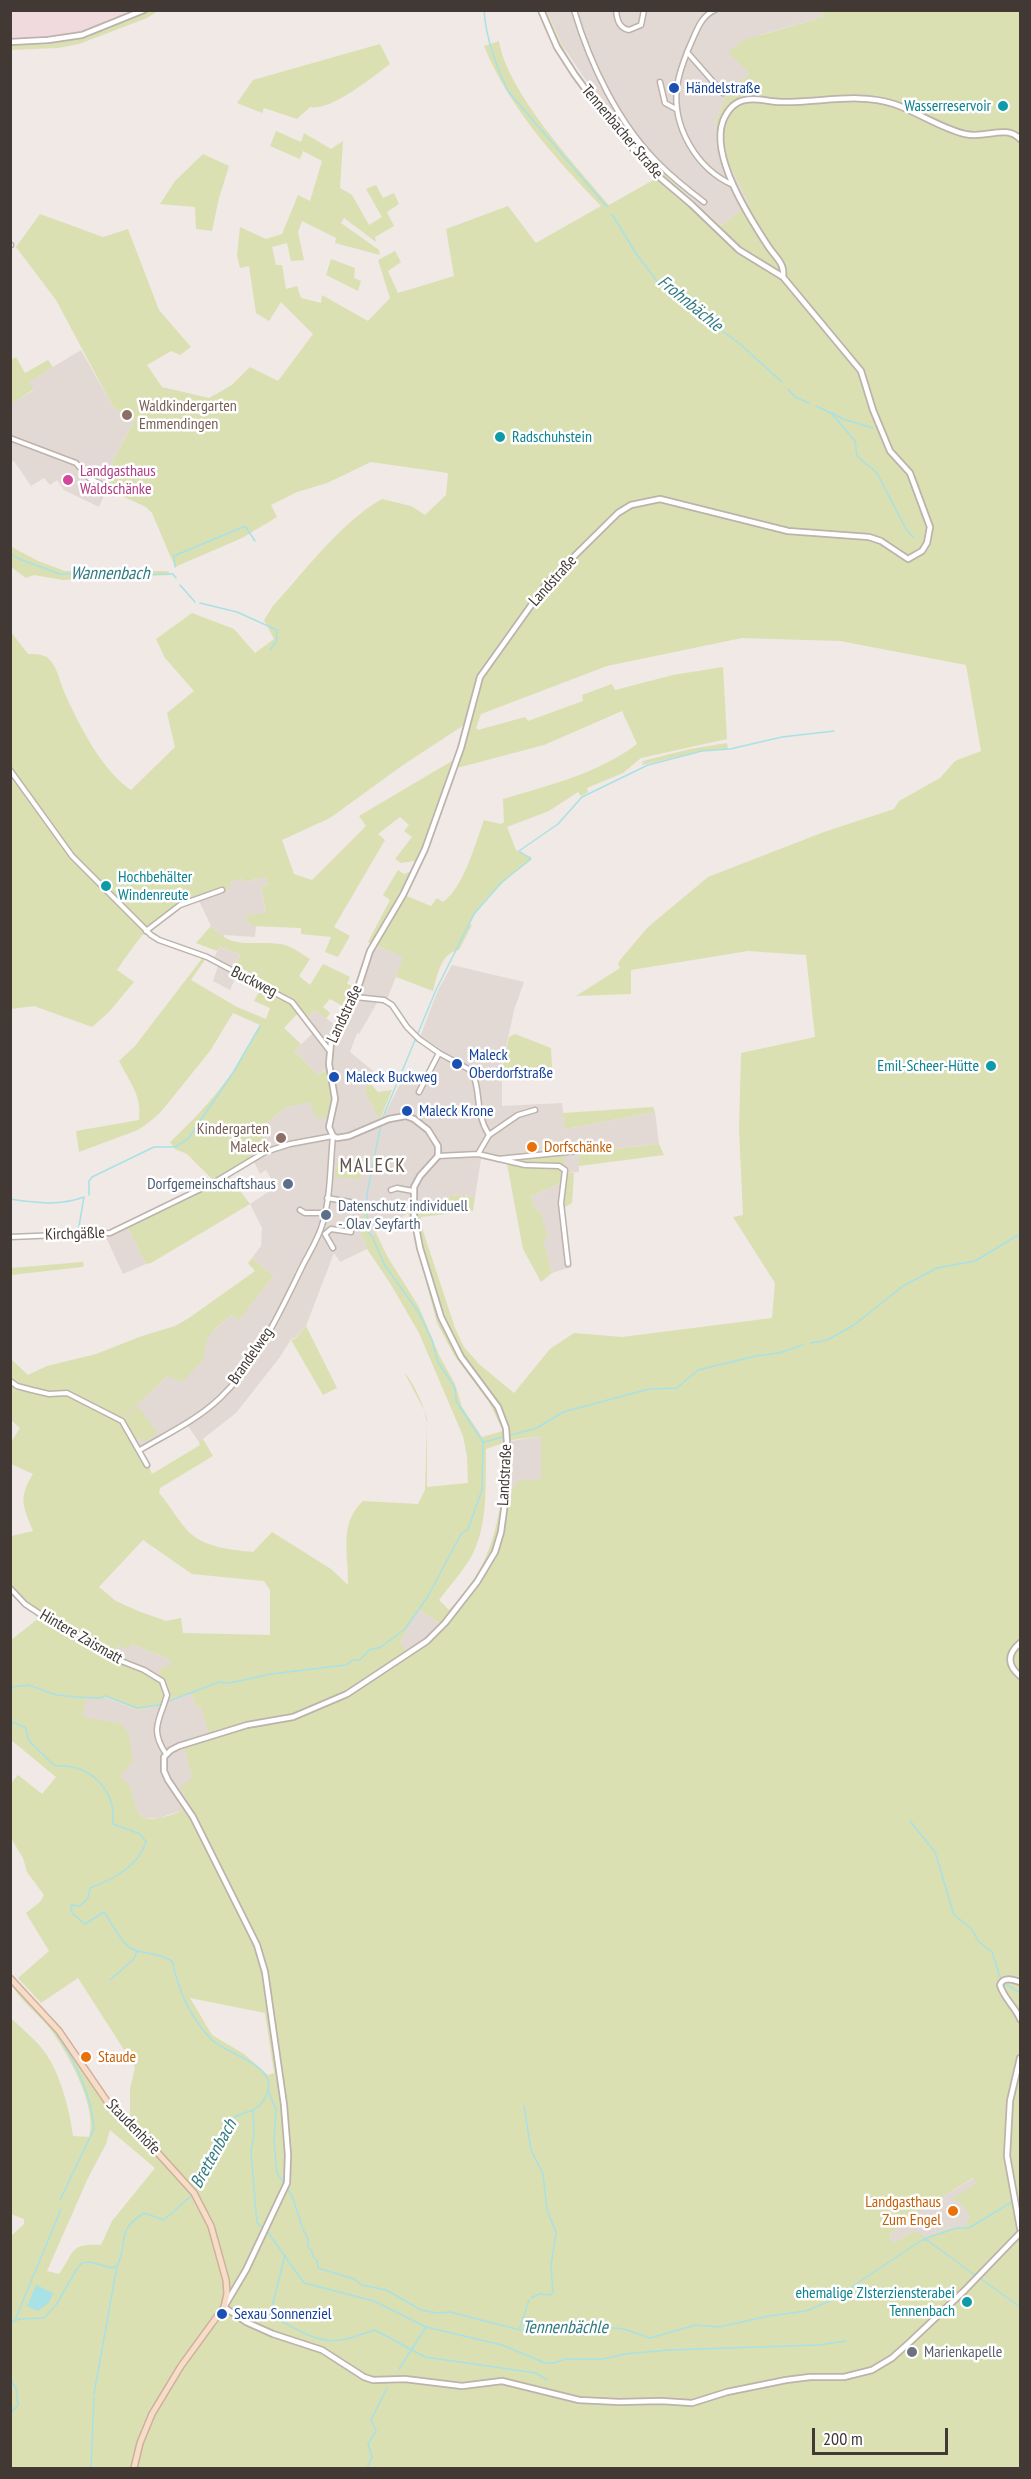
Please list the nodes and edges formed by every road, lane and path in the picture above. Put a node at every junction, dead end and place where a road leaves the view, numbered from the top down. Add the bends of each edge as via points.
1 (144, 10) edge
2 (541, 10) edge
3 (574, 10) edge
4 (616, 10) edge
5 (644, 10) edge
6 (715, 10) edge
7 (10, 42) edge
8 (687, 52) junction
9 (660, 82) dead end
10 (723, 93) dead end
11 (676, 109) junction
12 (1020, 140) edge
13 (735, 186) junction
14 (704, 202) dead end
15 (783, 277) junction
16 (10, 438) edge
17 (108, 488) dead end
18 (10, 770) edge
19 (222, 890) dead end
20 (146, 930) junction
21 (355, 997) junction
22 (329, 1050) junction
23 (439, 1053) junction
24 (419, 1092) dead end
25 (535, 1110) dead end
26 (333, 1136) junction
27 (489, 1136) junction
28 (607, 1148) dead end
29 (478, 1154) junction
30 (438, 1156) junction
31 (498, 1159) junction
32 (391, 1190) dead end
33 (413, 1191) junction
34 (327, 1198) junction
35 (350, 1202) dead end
36 (300, 1210) dead end
37 (325, 1213) junction
38 (321, 1228) junction
39 (351, 1232) dead end
40 (325, 1234) junction
41 (10, 1237) edge
42 (333, 1248) dead end
43 (568, 1264) dead end
44 (10, 1380) edge
45 (140, 1450) junction
46 (147, 1465) dead end
47 (10, 1588) edge
48 (1020, 1643) edge
49 (1020, 1676) edge
50 (166, 1754) junction
51 (10, 1978) edge
52 (1020, 1982) edge
53 (1020, 2019) edge
54 (1020, 2058) edge
55 (1020, 2229) edge
56 (1020, 2233) edge
57 (226, 2280) junction
58 (239, 2284) junction
59 (224, 2307) junction
60 (134, 2469) edge

1 - 7 street via 74,36
2 - 15 street, Tennenbacher Straße via 575,75 651,170 739,250
3 - 14 street via 613,101 640,143 658,164
4 - 5 street via 618,22 629,30 641,25
6 - 8 street via 703,19
8 - 10 street
8 - 11 street via 678,78
9 - 11 street via 665,103
11 - 13 street via 694,152 724,182
12 - 13 street via 1006,131 966,135 893,103 863,98 745,100 726,114 719,141
13 - 15 street via 751,219 783,266
15 - 21 street, Landstraße via 861,371 890,451 910,473 930,527 927,543 908,559 869,537 788,531 660,499 631,505 610,520 547,583 480,677 425,849 370,951
16 - 17 street via 76,463 89,477
18 - 20 street, Buckweg via 72,856
19 - 20 street via 180,905
20 - 22 street, Buckweg via 159,940 207,957 292,1002
21 - 22 street, Landstraße
21 - 23 street via 384,1000 392,1005 412,1033
22 - 26 street, Landstraße via 335,1092 329,1127
23 - 24 street
23 - 27 street via 471,1071 479,1116
25 - 27 street via 518,1115
26 - 30 street via 343,1137 406,1116 428,1131 438,1146
26 - 34 street, Brandelweg
26 - 41 street, Kirchgäßle via 265,1152 215,1182 110,1233
27 - 29 street
28 - 31 street
29 - 30 street
29 - 31 street
30 - 33 street via 420,1176
31 - 43 street via 525,1165 554,1165 565,1170 561,1203
32 - 33 street
33 - 50 street, Landstraße via 416,1233 441,1317 461,1358 498,1407 506,1428 506,1495 495,1552 483,1574 427,1641 347,1695 293,1717 247,1725 179,1746
34 - 35 street
34 - 37 street, Brandelweg
36 - 37 street
37 - 38 street, Brandelweg
38 - 40 street
38 - 45 street, Brandelweg via 280,1313 242,1374 199,1415
39 - 40 street via 331,1229
40 - 42 street
44 - 45 street via 17,1386 49,1394 67,1393 110,1414 122,1421
45 - 46 street
47 - 50 street, Hintere Zaismatt via 40,1614 162,1681 167,1695 156,1725
48 - 49 street via 1009,1658
50 - 58 street, Hintere Zaismatt via 164,1771 247,1923 262,1959 284,2105 287,2183
51 - 57 main road, Staudenhöfe via 59,2031 115,2113 191,2189 211,2226
52 - 53 street via 1007,1979 999,1985
54 - 55 street via 1010,2101 1007,2156
56 - 59 street via 892,2358 872,2370 844,2377 786,2380 692,2403 579,2400 502,2381 462,2386 405,2379 372,2380 321,2350 273,2334
57 - 58 street
57 - 59 main road, Staudenhöfe
58 - 59 street, Hintere Zaismatt
59 - 60 main road via 152,2414

